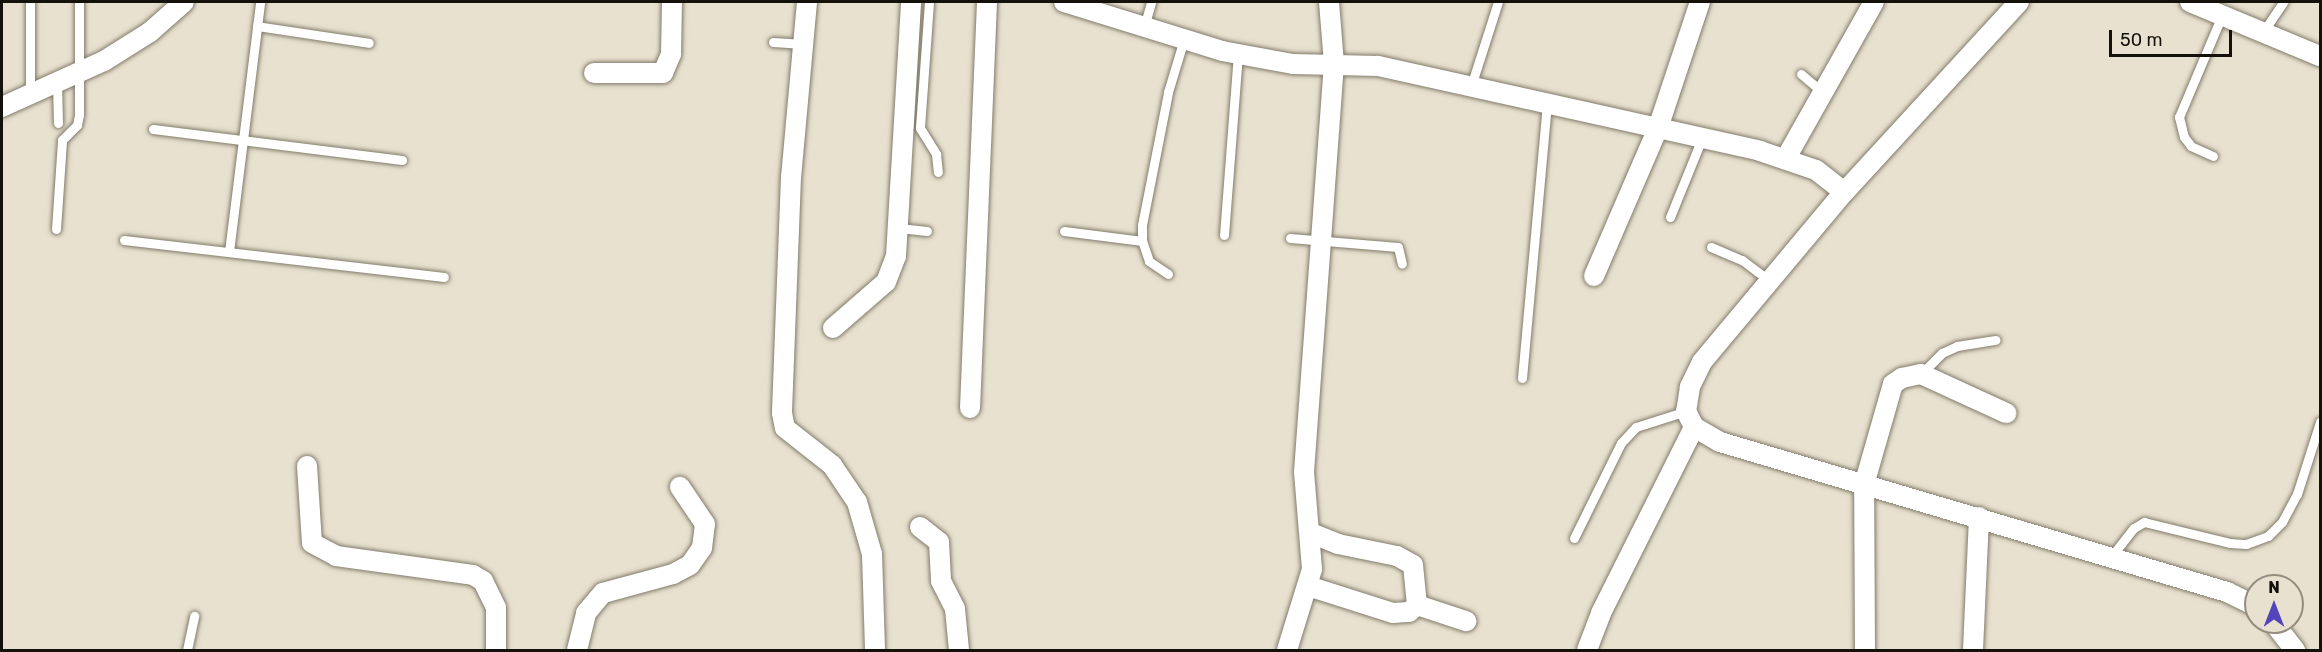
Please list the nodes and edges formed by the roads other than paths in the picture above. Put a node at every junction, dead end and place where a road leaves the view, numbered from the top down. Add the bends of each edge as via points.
1 (30, 2) edge
2 (79, 2) edge
3 (184, 2) edge
4 (260, 2) edge
5 (672, 2) edge
6 (807, 2) edge
7 (911, 2) edge
8 (929, 2) edge
9 (987, 2) edge
10 (1064, 2) edge
11 (1151, 2) edge
12 (1329, 2) edge
13 (1498, 2) edge
14 (1700, 2) edge
15 (1874, 2) edge
16 (2019, 2) edge
17 (2190, 2) edge
18 (2283, 2) edge
19 (2222, 15) junction
20 (257, 26) junction
21 (1144, 27) junction
22 (2263, 32) junction
23 (1184, 39) junction
24 (773, 42) dead end
25 (369, 43) dead end
26 (803, 44) junction
27 (1238, 54) junction
28 (2320, 56) edge
29 (1334, 64) junction
30 (594, 73) dead end
31 (78, 74) junction
32 (1801, 74) dead end
33 (57, 82) junction
34 (1472, 86) junction
35 (1821, 91) junction
36 (30, 92) junction
37 (1546, 105) junction
38 (2, 107) edge
39 (58, 123) dead end
40 (1658, 128) junction
41 (153, 129) dead end
42 (1702, 138) junction
43 (243, 139) junction
44 (2213, 156) dead end
45 (1786, 158) junction
46 (402, 160) dead end
47 (938, 172) dead end
48 (1844, 192) junction
49 (1670, 217) dead end
50 (899, 228) junction
51 (56, 229) dead end
52 (927, 231) dead end
53 (1064, 231) dead end
54 (1224, 235) dead end
55 (1290, 238) dead end
56 (124, 240) dead end
57 (1318, 240) junction
58 (1142, 242) junction
59 (1711, 247) dead end
60 (229, 252) junction
61 (1402, 264) dead end
62 (1168, 274) dead end
63 (1594, 276) dead end
64 (444, 278) dead end
65 (1770, 281) junction
66 (834, 328) dead end
67 (1996, 339) dead end
68 (1921, 374) junction
69 (1522, 378) dead end
70 (970, 408) dead end
71 (2006, 413) dead end
72 (1690, 419) junction
73 (2320, 422) edge
74 (307, 466) dead end
75 (1864, 485) junction
76 (680, 487) dead end
77 (1979, 517) junction
78 (921, 527) dead end
79 (1311, 533) junction
80 (1574, 538) dead end
81 (2111, 557) junction
82 (1308, 586) junction
83 (2244, 600) edge
84 (1417, 605) junction
85 (194, 616) dead end
86 (1466, 621) dead end
87 (2282, 634) edge
88 (187, 651) edge
89 (495, 651) edge
90 (577, 651) edge
91 (875, 651) edge
92 (959, 651) edge
93 (1287, 651) edge
94 (1587, 651) edge
95 (1865, 651) edge
96 (1973, 651) edge
97 (2295, 651) edge

1 - 36 lane
2 - 31 lane
3 - 31 street via 150,32
4 - 20 lane
5 - 30 street via 671,54 663,74
6 - 26 street
7 - 50 street
8 - 47 lane via 920,128 936,154
9 - 70 street
10 - 21 street
11 - 21 lane
12 - 29 street
13 - 34 lane
14 - 40 street
15 - 35 street
16 - 48 street
17 - 19 street
18 - 22 lane
19 - 22 street
19 - 44 lane via 2179,117 2184,138
20 - 25 lane
20 - 43 lane
21 - 23 street
22 - 28 street
23 - 27 street
23 - 58 lane via 1168,92
24 - 26 lane
26 - 91 street via 790,187 782,413 785,428 832,465 857,502 872,554
27 - 29 street via 1293,64
27 - 54 lane
29 - 34 street via 1378,66
29 - 57 street
31 - 33 street
31 - 51 lane via 79,116 77,125 62,140
32 - 35 lane
33 - 36 street
33 - 39 lane
34 - 37 street
35 - 45 street
36 - 38 street
37 - 40 street
37 - 69 lane
40 - 42 street
40 - 63 street
41 - 43 lane
42 - 45 street
42 - 49 lane
43 - 46 lane
43 - 60 lane
45 - 48 street via 1816,170
48 - 65 street
50 - 52 lane
50 - 66 street via 896,256 886,282
53 - 58 lane
55 - 57 lane
56 - 60 lane
57 - 61 lane via 1398,248
57 - 79 street via 1304,472
58 - 62 lane via 1149,261
59 - 65 lane via 1742,260
60 - 64 lane
65 - 72 street via 1702,362 1690,387
67 - 68 lane via 1957,345 1942,353
68 - 71 street
68 - 75 street via 1902,378 1888,394
72 - 75 street via 1720,442
72 - 80 lane via 1636,427 1621,443
72 - 94 street
73 - 81 lane via 2297,494 2282,522 2268,536 2246,544 2230,543 2144,522 2134,528
74 - 89 street via 312,543 336,556 473,575 483,581 496,608
75 - 77 street
75 - 95 street
76 - 90 street via 705,524 702,548 690,565 673,574 603,593 586,613
77 - 81 street
77 - 96 street
78 - 92 street via 939,542 941,581 955,609
79 - 82 street
79 - 84 street via 1338,544 1397,556 1413,565
81 - 83 street
82 - 84 street via 1393,613 1409,612
82 - 93 street
84 - 86 street
85 - 88 lane
87 - 97 street

